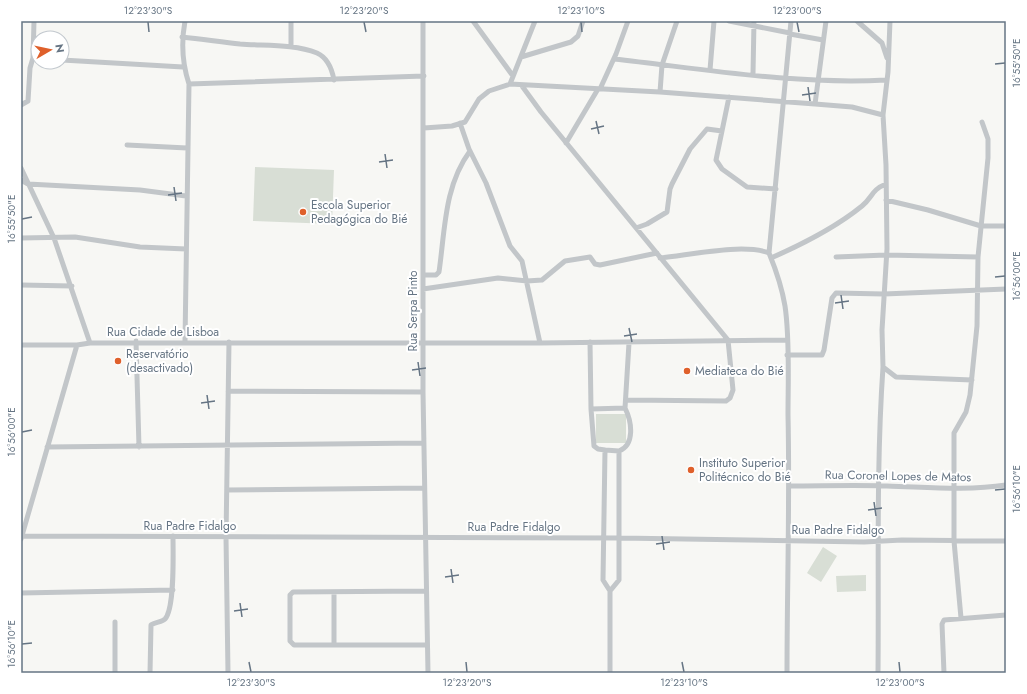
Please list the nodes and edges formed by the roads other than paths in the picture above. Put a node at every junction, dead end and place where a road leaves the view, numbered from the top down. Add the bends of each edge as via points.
1 (185, 21) edge
2 (290, 21) edge
3 (423, 21) edge
4 (473, 21) edge
5 (535, 21) edge
6 (583, 21) edge
7 (628, 21) edge
8 (677, 21) edge
9 (714, 21) edge
10 (729, 21) edge
11 (791, 21) edge
12 (826, 21) edge
13 (857, 21) edge
14 (890, 21) edge
15 (754, 24) edge
16 (790, 34) junction
17 (182, 37) junction
18 (823, 40) junction
19 (291, 47) junction
20 (521, 57) junction
21 (614, 59) junction
22 (70, 60) edge
23 (888, 61) junction
24 (662, 65) junction
25 (184, 66) junction
26 (30, 68) edge
27 (710, 70) junction
28 (753, 74) junction
29 (424, 76) junction
30 (513, 76) junction
31 (786, 79) junction
32 (334, 80) junction
33 (886, 80) junction
34 (818, 81) junction
35 (189, 84) junction
36 (510, 84) junction
37 (522, 86) junction
38 (599, 89) junction
39 (660, 92) junction
40 (729, 97) junction
41 (785, 102) junction
42 (815, 104) junction
43 (21, 105) edge
44 (883, 115) junction
45 (982, 122) dead end
46 (460, 123) junction
47 (424, 128) junction
48 (722, 131) junction
49 (566, 143) junction
50 (127, 145) dead end
51 (187, 148) junction
52 (470, 151) junction
53 (21, 168) edge
54 (21, 180) edge
55 (28, 184) junction
56 (886, 184) junction
57 (776, 189) junction
58 (186, 196) junction
59 (886, 200) junction
60 (981, 226) junction
61 (1006, 226) edge
62 (636, 228) junction
63 (21, 238) edge
64 (54, 238) junction
65 (186, 249) junction
66 (886, 255) junction
67 (658, 256) junction
68 (770, 256) junction
69 (836, 257) dead end
70 (978, 258) junction
71 (423, 275) junction
72 (528, 281) junction
73 (21, 285) edge
74 (72, 286) junction
75 (422, 289) junction
76 (1006, 289) edge
77 (977, 292) junction
78 (884, 294) junction
79 (728, 340) junction
80 (787, 340) junction
81 (136, 341) junction
82 (185, 341) junction
83 (90, 342) junction
84 (229, 342) junction
85 (424, 342) junction
86 (590, 342) junction
87 (540, 343) junction
88 (629, 343) junction
89 (21, 345) edge
90 (77, 345) junction
91 (787, 355) junction
92 (883, 366) junction
93 (972, 380) junction
94 (228, 391) junction
95 (423, 392) junction
96 (627, 400) junction
97 (625, 408) junction
98 (591, 409) junction
99 (423, 443) junction
100 (228, 444) junction
101 (138, 446) junction
102 (47, 448) junction
103 (605, 450) junction
104 (619, 450) junction
105 (1006, 485) edge
106 (790, 486) junction
107 (878, 486) junction
108 (954, 487) junction
109 (424, 488) junction
110 (227, 490) junction
111 (173, 536) junction
112 (21, 537) edge
113 (226, 537) junction
114 (425, 537) junction
115 (603, 538) junction
116 (620, 538) junction
117 (787, 540) junction
118 (879, 541) junction
119 (954, 541) junction
120 (1006, 541) edge
121 (173, 590) junction
122 (610, 590) junction
123 (425, 591) junction
124 (334, 592) junction
125 (21, 593) edge
126 (1006, 615) edge
127 (961, 618) junction
128 (115, 622) dead end
129 (334, 645) junction
130 (427, 645) junction
131 (115, 673) edge
132 (150, 673) edge
133 (228, 673) edge
134 (428, 673) edge
135 (610, 673) edge
136 (787, 673) edge
137 (878, 673) edge
138 (944, 673) edge

1 - 17 street
2 - 19 street
3 - 29 street, Rua Serpa Pinto
4 - 30 street
5 - 20 street
6 - 20 street via 578,36 571,42
7 - 21 street
8 - 24 street
9 - 27 street
10 - 15 street
11 - 16 street
12 - 18 street
13 - 23 street via 882,43
14 - 23 street
15 - 16 street
15 - 28 street
16 - 18 street
16 - 31 street
17 - 19 street
17 - 25 street
18 - 34 street
19 - 32 street via 317,53 324,58 330,66
20 - 30 street
21 - 24 street
21 - 38 street
22 - 25 street
23 - 33 street
24 - 27 street
24 - 39 street
25 - 35 street
26 - 43 street via 28,101
27 - 28 street
28 - 31 street
29 - 32 street
29 - 47 street, Rua Serpa Pinto
30 - 36 street
31 - 34 street
31 - 41 street
32 - 35 street
33 - 34 street
33 - 44 street
34 - 42 street
35 - 51 street
36 - 37 street
36 - 46 street via 489,91 479,99 468,118
37 - 38 street
37 - 49 street
38 - 39 street
38 - 49 street
39 - 40 street
40 - 41 street
40 - 48 street
41 - 42 street
41 - 57 street
42 - 44 street via 852,107
44 - 56 street
45 - 60 street via 988,139 988,158
46 - 47 street
46 - 52 street
47 - 71 street, Rua Serpa Pinto
48 - 57 street via 716,159 722,170 747,187
48 - 62 street via 708,129 690,149 670,189 667,212
49 - 62 street
50 - 51 street
51 - 58 street
52 - 71 street via 460,164 449,193 439,272 436,275
52 - 72 street via 486,183 510,246 522,261
53 - 55 street, Rua Cidade de Lisboa
54 - 55 street
55 - 58 street via 140,190
55 - 64 street, Rua Cidade de Lisboa
56 - 59 street
56 - 68 street via 875,189 863,205 829,230
57 - 68 street
58 - 65 street
59 - 60 street
59 - 66 street
60 - 61 street
60 - 70 street
62 - 67 street
63 - 64 street
64 - 65 street via 86,238 140,247
64 - 74 street, Rua Cidade de Lisboa
65 - 82 street
66 - 69 street
66 - 70 street
66 - 78 street
67 - 68 street via 753,249
67 - 72 street via 600,265 595,264 589,257 570,259 545,278
67 - 79 street
68 - 80 street via 785,306
70 - 77 street
71 - 75 street, Rua Serpa Pinto
72 - 75 street via 498,278
72 - 87 street
73 - 74 street
74 - 83 street, Rua Cidade de Lisboa
75 - 85 street, Rua Serpa Pinto
76 - 77 street
77 - 78 street
77 - 93 street
78 - 91 street via 834,295 822,355
78 - 92 street
79 - 80 street, Rua Cidade de Lisboa
79 - 88 street, Rua Cidade de Lisboa
79 - 96 street via 733,390 726,401
80 - 91 street
81 - 82 street, Rua Cidade de Lisboa
81 - 83 street, Rua Cidade de Lisboa
81 - 101 street
82 - 84 street, Rua Cidade de Lisboa
83 - 90 street
84 - 85 street, Rua Cidade de Lisboa
84 - 94 street
85 - 87 street, Rua Cidade de Lisboa
85 - 95 street, Rua Serpa Pinto
86 - 87 street, Rua Cidade de Lisboa
86 - 88 street, Rua Cidade de Lisboa
86 - 98 street
88 - 96 street
89 - 90 street
90 - 102 street
91 - 106 street
92 - 93 street via 896,377
92 - 107 street
93 - 108 street via 966,412 954,433
94 - 95 street
94 - 100 street
95 - 99 street, Rua Serpa Pinto
96 - 97 street
97 - 98 street
97 - 104 street via 630,421 629,443 626,448
98 - 103 street via 594,446
99 - 100 street
99 - 109 street, Rua Serpa Pinto
100 - 101 street
100 - 110 street
101 - 102 street
102 - 112 street
103 - 104 street
103 - 115 street
104 - 116 street
105 - 108 street, Rua Coronel Lopes de Matos
106 - 107 street, Rua Coronel Lopes de Matos
106 - 117 street
107 - 108 street, Rua Coronel Lopes de Matos
107 - 118 street
108 - 119 street
109 - 110 street
109 - 114 street, Rua Serpa Pinto
110 - 113 street
111 - 112 street, Rua Padre Fidalgo
111 - 113 street, Rua Padre Fidalgo
111 - 121 street
113 - 114 street, Rua Padre Fidalgo
113 - 133 street
114 - 115 street, Rua Padre Fidalgo
114 - 123 street, Rua Serpa Pinto
115 - 116 street, Rua Padre Fidalgo
115 - 122 street via 603,580
116 - 117 street, Rua Padre Fidalgo
116 - 122 street via 619,580
117 - 118 street, Rua Padre Fidalgo
117 - 136 street
118 - 119 street, Rua Padre Fidalgo
118 - 137 street
119 - 120 street, Rua Padre Fidalgo
119 - 127 street
121 - 125 street
121 - 132 street via 167,616 163,621 151,625
122 - 135 street
123 - 124 street
123 - 130 street, Rua Serpa Pinto
124 - 129 street
124 - 129 street via 291,593 290,641 294,645
126 - 127 street
127 - 138 street via 944,620 942,624
128 - 131 street
129 - 130 street
130 - 134 street, Rua Serpa Pinto

